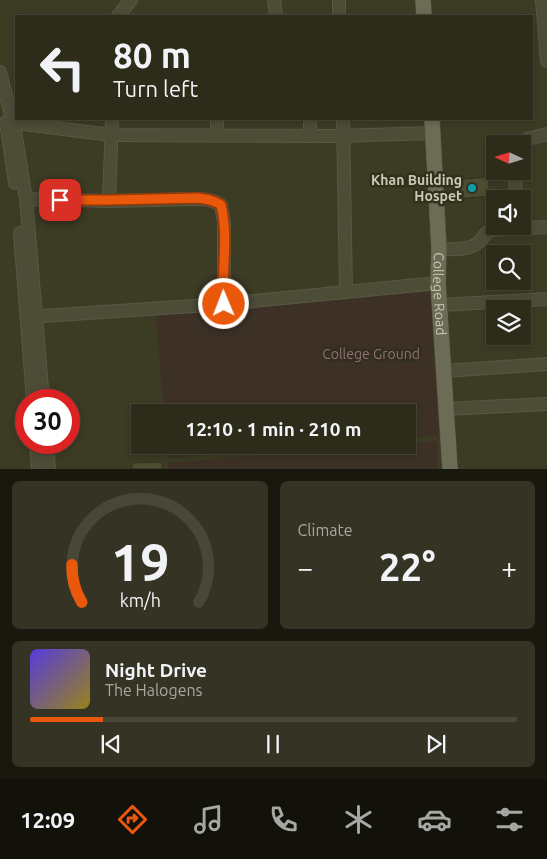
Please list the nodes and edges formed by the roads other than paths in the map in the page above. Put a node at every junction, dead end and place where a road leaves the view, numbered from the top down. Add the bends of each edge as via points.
1 (131, 0) edge
2 (274, 0) edge
3 (339, 0) edge
4 (423, 0) edge
5 (542, 0) edge
6 (119, 15) edge
7 (276, 15) edge
8 (339, 15) edge
9 (424, 15) edge
10 (547, 61) edge
11 (0, 72) edge
12 (0, 99) edge
13 (112, 120) edge
14 (217, 120) edge
15 (310, 120) edge
16 (343, 120) edge
17 (432, 126) edge
18 (15, 132) edge
19 (547, 134) edge
20 (111, 135) junction
21 (217, 136) junction
22 (310, 136) junction
23 (343, 136) junction
24 (531, 139) edge
25 (26, 199) junction
26 (109, 200) junction
27 (531, 227) edge
28 (547, 227) edge
29 (486, 233) edge
30 (439, 249) junction
31 (438, 283) junction
32 (346, 292) junction
33 (547, 299) edge
34 (224, 304) junction
35 (440, 306) junction
36 (31, 317) junction
37 (547, 364) edge
38 (444, 371) junction
39 (33, 389) edge
40 (41, 389) edge
41 (547, 404) edge
42 (446, 409) junction
43 (37, 454) edge
44 (48, 454) edge
45 (38, 469) edge
46 (49, 469) edge
47 (450, 469) edge

1 - 6 street
2 - 7 street
3 - 8 street
4 - 9 main road
5 - 10 street
11 - 18 street
12 - 18 street via 6,122
13 - 20 street
14 - 21 street
15 - 22 street
16 - 23 street
17 - 23 street
17 - 30 main road, College Road
18 - 20 street
18 - 25 street
18 - 36 street via 18,204
19 - 24 street
20 - 21 street
20 - 26 street
21 - 22 street
22 - 23 street
23 - 32 street
25 - 26 street
25 - 36 street
26 - 34 street via 198,198 221,205
27 - 28 street
29 - 30 street via 478,243 469,247
30 - 31 main road, College Road
31 - 32 street
31 - 35 main road, College Road
32 - 34 street
33 - 35 street
34 - 36 street
35 - 38 main road, College Road
36 - 39 street
36 - 40 street
37 - 38 street
38 - 42 main road, College Road
41 - 42 street
42 - 47 main road, College Road
43 - 45 street
44 - 46 street

